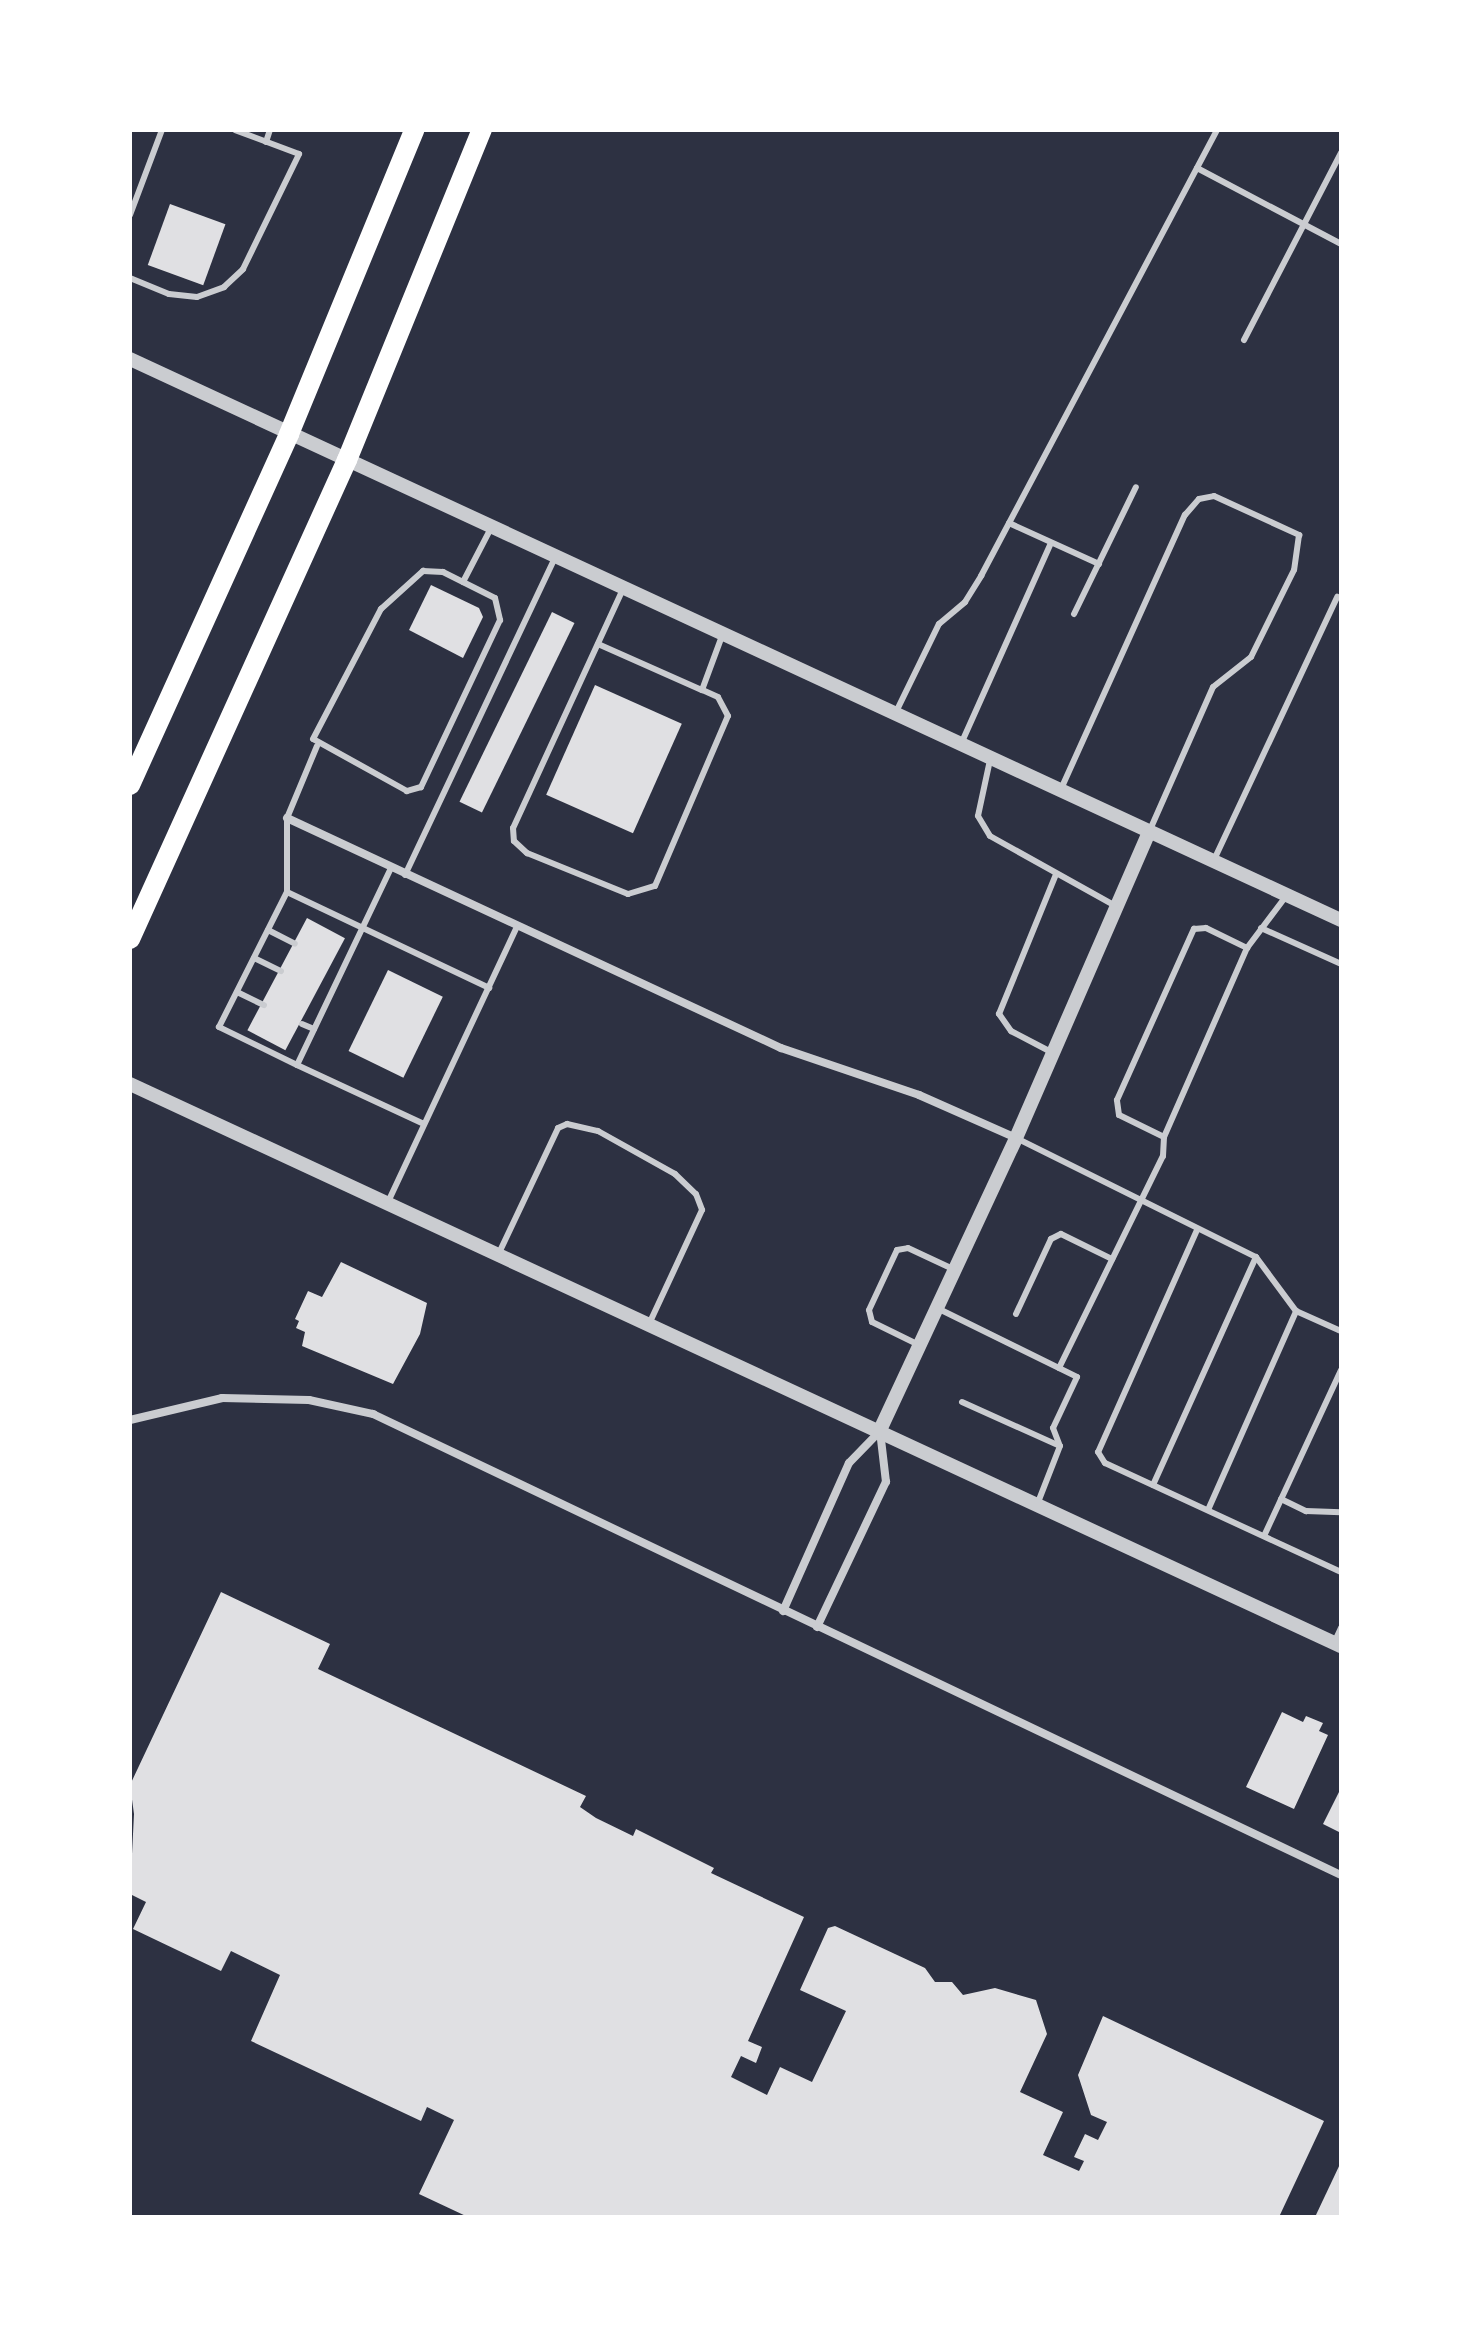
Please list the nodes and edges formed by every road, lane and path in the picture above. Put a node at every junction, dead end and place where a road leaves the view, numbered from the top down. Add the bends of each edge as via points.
1 (162, 130) edge
2 (235, 130) edge
3 (270, 130) edge
4 (414, 130) edge
5 (482, 130) edge
6 (1217, 130) edge
7 (266, 142) junction
8 (1341, 153) edge
9 (1197, 168) junction
10 (130, 215) edge
11 (1305, 225) junction
12 (1341, 244) edge
13 (130, 278) edge
14 (1244, 340) dead end
15 (130, 359) edge
16 (289, 434) junction
17 (347, 460) junction
18 (1136, 487) dead end
19 (1009, 523) junction
20 (491, 528) junction
21 (1051, 543) junction
22 (555, 557) junction
23 (1099, 564) junction
24 (463, 582) junction
25 (623, 589) junction
26 (1337, 597) dead end
27 (1074, 614) dead end
28 (722, 635) junction
29 (598, 644) junction
30 (702, 690) junction
31 (895, 716) junction
32 (317, 746) junction
33 (960, 746) junction
34 (990, 760) junction
35 (130, 785) edge
36 (1059, 792) junction
37 (287, 818) junction
38 (1149, 832) junction
39 (1213, 862) junction
40 (391, 868) junction
41 (1056, 874) junction
42 (405, 875) junction
43 (287, 892) junction
44 (1287, 895) junction
45 (1117, 906) junction
46 (1341, 920) edge
47 (517, 926) junction
48 (362, 928) junction
49 (1261, 928) junction
50 (268, 930) junction
51 (130, 939) edge
52 (295, 944) dead end
53 (1247, 948) junction
54 (254, 958) junction
55 (333, 962) dead end
56 (1341, 964) edge
57 (343, 967) junction
58 (281, 971) dead end
59 (489, 988) junction
60 (319, 990) dead end
61 (237, 992) junction
62 (330, 994) junction
63 (264, 1005) dead end
64 (302, 1024) dead end
65 (314, 1029) junction
66 (1053, 1053) junction
67 (297, 1065) junction
68 (130, 1084) edge
69 (424, 1124) junction
70 (1164, 1137) junction
71 (1016, 1138) junction
72 (388, 1202) junction
73 (1140, 1202) junction
74 (1197, 1230) junction
75 (499, 1253) junction
76 (1256, 1257) junction
77 (1112, 1259) junction
78 (955, 1270) junction
79 (937, 1308) junction
80 (1296, 1311) junction
81 (1016, 1314) dead end
82 (650, 1322) junction
83 (1341, 1331) edge
84 (920, 1345) junction
85 (1059, 1368) junction
86 (1341, 1370) edge
87 (962, 1402) dead end
88 (130, 1420) edge
89 (880, 1430) junction
90 (1060, 1446) junction
91 (1153, 1485) junction
92 (1281, 1499) junction
93 (1037, 1505) junction
94 (1208, 1510) junction
95 (1341, 1512) edge
96 (1264, 1536) junction
97 (1341, 1572) edge
98 (783, 1611) junction
99 (817, 1627) junction
100 (1341, 1628) edge
101 (1338, 1645) edge
102 (1341, 1875) edge

1 - 10 lane
2 - 7 lane
3 - 7 lane
4 - 16 highway
5 - 17 highway
6 - 9 lane
7 - 13 lane via 299,154 243,269 224,287 197,297 169,294
8 - 11 lane
9 - 11 lane
9 - 19 lane
11 - 12 lane
11 - 14 lane
15 - 16 street
16 - 17 street
16 - 35 highway
17 - 20 street
17 - 51 highway
18 - 23 lane
19 - 21 lane
19 - 31 lane via 965,602 939,624
20 - 22 street
20 - 24 lane
21 - 23 lane
21 - 33 lane
22 - 25 street
22 - 42 lane
23 - 27 lane
24 - 32 lane via 443,572 423,571 381,609 314,731
24 - 32 lane via 495,598 500,620 421,787 407,791
25 - 28 street
25 - 29 lane
26 - 39 lane
28 - 30 lane
28 - 31 street
29 - 30 lane
29 - 30 lane via 513,828 514,841 527,853 628,894 655,886 728,716 718,697
31 - 33 street
32 - 37 lane
33 - 34 street
34 - 36 street
34 - 41 lane via 978,816 990,836
36 - 38 street
36 - 38 lane via 1185,515 1199,499 1214,496 1299,535 1300,547 1251,657 1213,687
37 - 40 street
37 - 43 lane
38 - 39 street
38 - 45 street
39 - 44 street
40 - 42 street
40 - 48 lane
41 - 45 lane
41 - 66 lane via 999,1014 1011,1031
42 - 47 street
43 - 48 lane
43 - 50 lane
44 - 46 street
44 - 49 lane
45 - 66 street
47 - 59 lane
47 - 71 street via 781,1048 919,1095
48 - 57 lane
48 - 59 lane
49 - 53 lane
49 - 56 lane
50 - 52 lane
50 - 54 lane
53 - 70 lane
53 - 70 lane via 1206,928 1194,929 1117,1100 1119,1115
54 - 58 lane
54 - 61 lane
55 - 57 lane
57 - 62 lane
59 - 69 lane
60 - 62 lane
61 - 63 lane
61 - 67 lane via 219,1027
62 - 65 lane
64 - 65 lane
65 - 67 lane
66 - 71 street
67 - 69 lane
68 - 72 street
69 - 72 lane
70 - 73 lane via 1163,1156
71 - 73 lane
71 - 78 street
72 - 75 street
73 - 74 lane
73 - 77 lane
74 - 76 lane
74 - 91 lane via 1100,1442 1105,1463
75 - 82 street
75 - 82 lane via 558,1128 567,1124 598,1131 675,1174 696,1194 702,1210
76 - 80 lane
76 - 91 lane
77 - 81 lane via 1061,1234 1051,1239
77 - 85 lane
78 - 79 street
78 - 84 lane via 908,1248 897,1250 885,1275 869,1310 872,1322
79 - 84 street
79 - 85 lane
80 - 83 lane
80 - 94 lane
82 - 89 street
84 - 89 street
85 - 90 lane via 1077,1377 1053,1428
86 - 92 lane
87 - 90 lane
88 - 98 street via 222,1398 309,1400 373,1414
89 - 93 street
89 - 98 street via 849,1463
89 - 99 street via 886,1482
90 - 93 lane
91 - 94 lane
92 - 95 lane via 1306,1511
92 - 96 lane
93 - 101 street
94 - 96 lane
96 - 97 lane
98 - 99 street
99 - 102 street
100 - 101 lane

